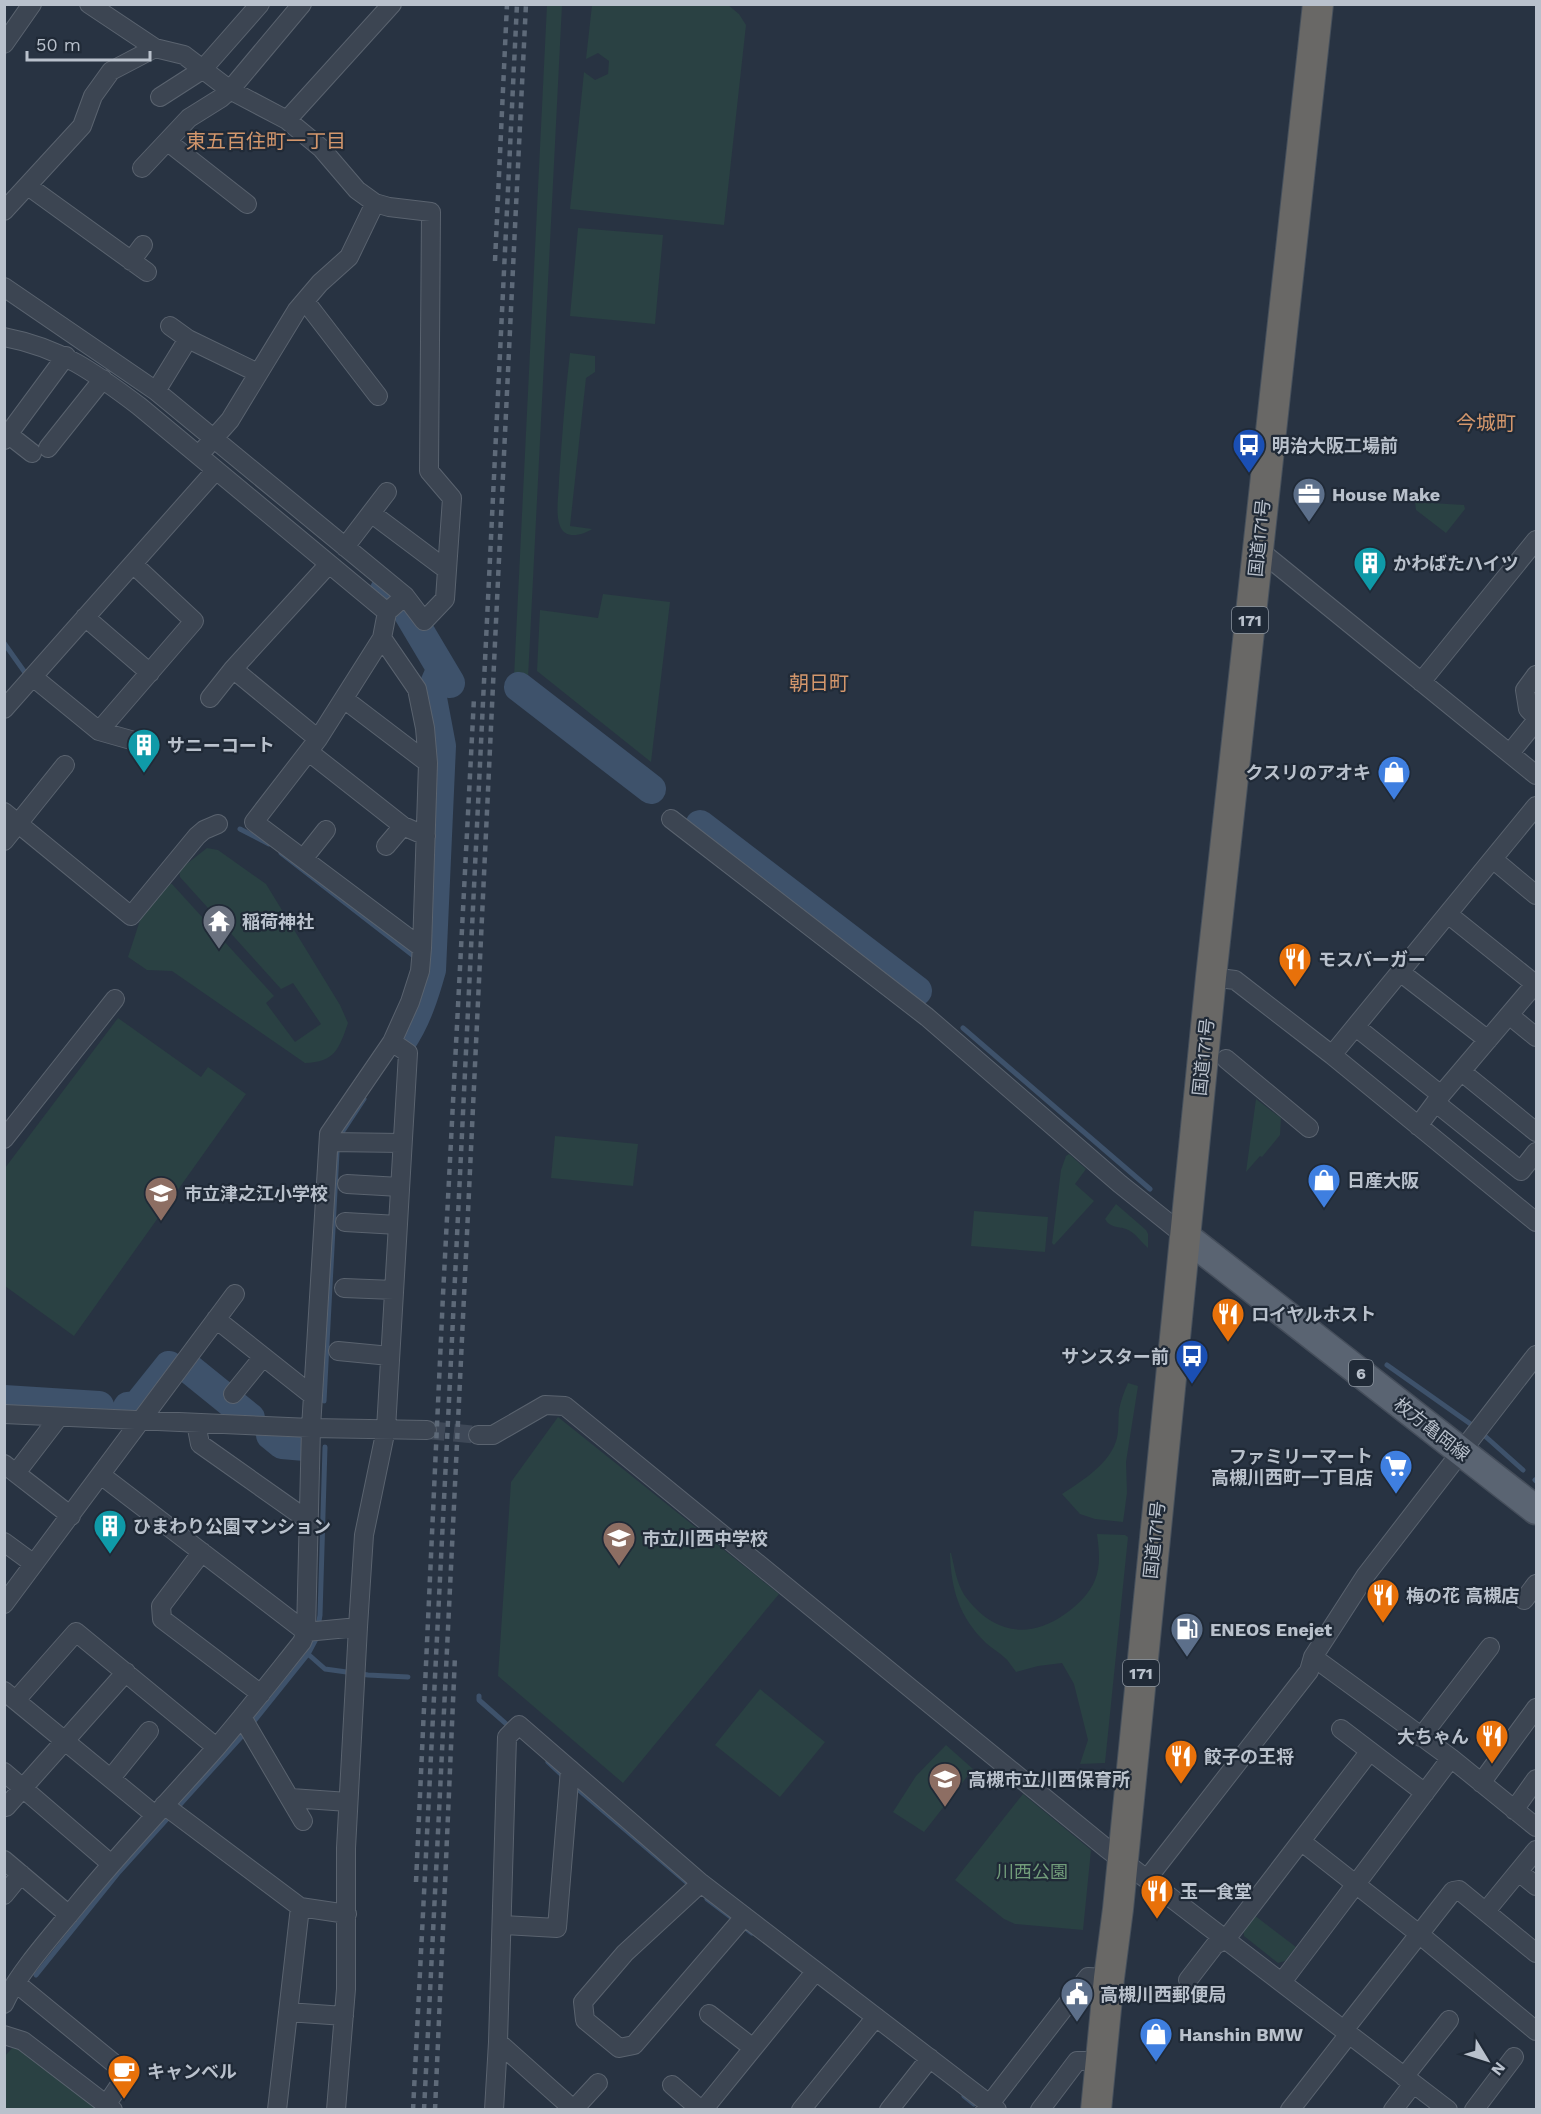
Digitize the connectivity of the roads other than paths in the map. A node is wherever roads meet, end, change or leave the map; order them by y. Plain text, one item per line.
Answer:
1 (32, 4) edge
2 (89, 4) edge
3 (260, 4) edge
4 (302, 4) edge
5 (392, 4) edge
6 (1318, 4) edge
7 (4, 44) edge
8 (155, 48) junction
9 (202, 70) junction
10 (230, 90) junction
11 (160, 98) dead end
12 (287, 120) junction
13 (168, 142) junction
14 (142, 168) dead end
15 (28, 186) junction
16 (375, 203) junction
17 (247, 204) dead end
18 (4, 211) edge
19 (143, 245) dead end
20 (131, 261) junction
21 (147, 272) dead end
22 (4, 287) edge
23 (305, 301) junction
24 (170, 326) dead end
25 (4, 337) edge
26 (188, 339) junction
27 (83, 355) junction
28 (258, 373) junction
29 (103, 379) junction
30 (376, 385) dead end
31 (156, 391) junction
32 (7, 437) edge
33 (218, 444) junction
34 (208, 463) junction
35 (387, 492) dead end
36 (371, 513) junction
37 (299, 522) junction
38 (1536, 540) edge
39 (1258, 549) junction
40 (336, 553) junction
41 (133, 564) junction
42 (447, 570) junction
43 (397, 603) junction
44 (85, 617) junction
45 (382, 638) junction
46 (233, 669) junction
47 (150, 673) junction
48 (1536, 675) edge
49 (33, 677) junction
50 (1421, 682) junction
51 (210, 698) dead end
52 (344, 699) junction
53 (4, 709) edge
54 (1536, 717) edge
55 (1536, 722) edge
56 (99, 731) junction
57 (145, 744) dead end
58 (313, 745) junction
59 (1509, 753) junction
60 (428, 763) junction
61 (65, 765) dead end
62 (1536, 775) edge
63 (1536, 806) edge
64 (11, 818) edge
65 (670, 819) dead end
66 (218, 824) dead end
67 (403, 826) junction
68 (326, 830) dead end
69 (426, 836) junction
70 (4, 842) edge
71 (386, 846) dead end
72 (303, 859) junction
73 (1494, 860) junction
74 (1536, 895) edge
75 (1449, 915) junction
76 (422, 948) junction
77 (1400, 972) junction
78 (1211, 977) junction
79 (1536, 983) edge
80 (115, 999) dead end
81 (1509, 1015) junction
82 (1356, 1027) junction
83 (1536, 1037) edge
84 (1488, 1040) junction
85 (392, 1042) junction
86 (1332, 1055) junction
87 (1226, 1059) dead end
88 (1462, 1072) junction
89 (1438, 1099) junction
90 (1418, 1126) junction
91 (8, 1127) edge
92 (1309, 1128) dead end
93 (1536, 1132) edge
94 (328, 1142) junction
95 (402, 1143) junction
96 (1536, 1152) edge
97 (1521, 1171) junction
98 (347, 1184) dead end
99 (400, 1187) junction
100 (1502, 1196) junction
101 (345, 1222) dead end
102 (1536, 1222) edge
103 (398, 1225) junction
104 (1185, 1236) junction
105 (344, 1288) dead end
106 (394, 1290) junction
107 (235, 1294) dead end
108 (216, 1319) junction
109 (338, 1351) dead end
110 (390, 1356) junction
111 (1536, 1356) edge
112 (263, 1357) junction
113 (233, 1394) dead end
114 (313, 1396) junction
115 (4, 1414) edge
116 (59, 1417) junction
117 (139, 1421) junction
118 (196, 1423) junction
119 (311, 1428) junction
120 (386, 1429) junction
121 (427, 1430) tunnel mouth
122 (478, 1436) tunnel mouth
123 (1462, 1452) junction
124 (10, 1469) edge
125 (100, 1475) junction
126 (1536, 1510) edge
127 (70, 1516) junction
128 (309, 1521) junction
129 (4, 1542) edge
130 (202, 1552) junction
131 (34, 1564) junction
132 (1536, 1584) edge
133 (1524, 1600) dead end
134 (4, 1604) edge
135 (358, 1627) junction
136 (306, 1632) junction
137 (1491, 1647) dead end
138 (1313, 1657) junction
139 (126, 1672) junction
140 (261, 1694) junction
141 (10, 1696) edge
142 (1535, 1714) edge
143 (242, 1717) junction
144 (1341, 1728) dead end
145 (149, 1731) dead end
146 (1421, 1737) junction
147 (65, 1741) junction
148 (216, 1747) junction
149 (1370, 1751) junction
150 (1451, 1758) junction
151 (570, 1770) junction
152 (4, 1772) edge
153 (111, 1778) junction
154 (1536, 1779) edge
155 (1481, 1783) junction
156 (23, 1788) junction
157 (1425, 1793) junction
158 (291, 1798) junction
159 (348, 1802) junction
160 (6, 1807) dead end
161 (1515, 1810) junction
162 (166, 1811) junction
163 (303, 1821) dead end
164 (1536, 1827) edge
165 (1302, 1842) junction
166 (1536, 1850) edge
167 (4, 1860) edge
168 (1123, 1861) junction
169 (110, 1863) junction
170 (1519, 1872) junction
171 (21, 1874) junction
172 (1147, 1879) junction
173 (701, 1883) junction
174 (1356, 1884) junction
175 (1536, 1886) edge
176 (4, 1895) edge
177 (300, 1907) junction
178 (1486, 1911) junction
179 (348, 1914) junction
180 (69, 1915) junction
181 (744, 1917) junction
182 (502, 1925) junction
183 (1419, 1934) junction
184 (1227, 1939) junction
185 (1536, 1953) edge
186 (815, 1972) junction
187 (1109, 1978) junction
188 (1188, 1980) dead end
189 (1282, 1982) junction
190 (16, 1983) junction
191 (4, 2004) edge
192 (288, 2012) junction
193 (709, 2014) dead end
194 (344, 2016) junction
195 (876, 2017) junction
196 (1449, 2020) dead end
197 (1536, 2031) edge
198 (1346, 2032) junction
199 (4, 2035) edge
200 (498, 2042) junction
201 (753, 2048) junction
202 (1515, 2057) dead end
203 (1101, 2061) junction
204 (926, 2063) junction
205 (1409, 2081) junction
206 (598, 2083) dead end
207 (672, 2085) dead end
208 (110, 2107) edge
209 (990, 2108) edge
210 (277, 2109) edge
211 (336, 2109) edge
212 (494, 2109) edge
213 (573, 2109) edge
214 (702, 2109) edge
215 (801, 2109) edge
216 (889, 2109) edge
217 (1040, 2109) edge
218 (1096, 2109) edge
219 (1290, 2109) edge
220 (1393, 2109) edge
221 (1448, 2109) edge
222 (1474, 2109) edge

1 - 7 street
2 - 8 street
3 - 9 street
4 - 10 street
5 - 12 street
6 - 39 highway, 国道171号 / 171
8 - 9 street
8 - 15 street
9 - 10 street
9 - 11 street
10 - 12 street
10 - 13 street
12 - 16 street
13 - 14 street
13 - 17 street
15 - 18 street
15 - 20 street
16 - 23 street
16 - 42 street
19 - 20 street
20 - 21 street
22 - 27 street
23 - 28 street
23 - 30 street
24 - 26 street
25 - 27 street
26 - 28 street
26 - 31 street
27 - 29 street
27 - 31 street
27 - 32 street
28 - 33 street
29 - 32 street
29 - 34 street
31 - 33 street
33 - 34 street
33 - 37 street
34 - 37 street
34 - 41 street
35 - 36 street
36 - 40 street
36 - 42 street
37 - 40 street
37 - 40 street
38 - 50 street
39 - 50 street
39 - 78 highway, 国道171号 / 171
40 - 43 street
40 - 46 street
41 - 44 street
41 - 47 street
42 - 43 street
43 - 45 street
44 - 47 street
44 - 49 street
45 - 52 street
45 - 60 street
46 - 51 street
46 - 58 street
47 - 56 street
48 - 54 street
49 - 53 street
49 - 56 street
50 - 59 street
52 - 58 street
52 - 60 street
55 - 59 street
56 - 57 street
58 - 67 street
58 - 72 street
59 - 62 street
60 - 69 street
61 - 64 street
63 - 73 street
64 - 66 street
64 - 70 street
65 - 104 street
67 - 69 street
67 - 71 street
68 - 72 street
69 - 76 street
72 - 76 street
73 - 74 street
73 - 75 street
75 - 77 street
75 - 79 street
76 - 85 street
77 - 82 street
77 - 84 street
78 - 86 street
78 - 104 highway, 国道171号 / 171
79 - 81 street
80 - 91 street
81 - 83 street
81 - 84 street
82 - 86 street
82 - 89 street
84 - 88 street
85 - 94 street
85 - 95 street
86 - 90 street
87 - 92 street
88 - 89 street
88 - 93 street
89 - 90 street
89 - 97 street
90 - 100 street
94 - 95 street
94 - 114 street
95 - 99 street
96 - 97 street
97 - 100 street
98 - 99 street
99 - 103 street
100 - 102 street
101 - 103 street
103 - 106 street
104 - 123 main road, 枚方亀岡線 / 6
104 - 168 highway, 国道171号 / 171
105 - 106 street
106 - 110 street
107 - 108 street
108 - 112 street
108 - 117 street
109 - 110 street
110 - 120 street
111 - 123 street
112 - 113 street
112 - 114 street
114 - 119 street
115 - 116 street
116 - 117 street
116 - 124 street
117 - 118 street
117 - 125 street
118 - 119 street
118 - 128 street
119 - 120 street
119 - 128 street
120 - 121 street
120 - 135 street
122 - 168 street
123 - 126 main road, 枚方亀岡線 / 6
123 - 138 street
124 - 127 street
125 - 127 street
125 - 130 street
127 - 131 street
128 - 136 street
129 - 131 street
130 - 136 street
130 - 140 street
131 - 134 street
132 - 133 street
135 - 136 street
135 - 159 street
136 - 140 street
137 - 146 street
138 - 146 street
138 - 172 street
139 - 141 street
139 - 147 street
139 - 148 street
140 - 143 street
141 - 147 street
142 - 155 street
143 - 148 street
143 - 158 street
144 - 149 street
145 - 153 street
146 - 150 street
147 - 153 street
147 - 156 street
148 - 162 street
149 - 157 street
149 - 165 street
150 - 155 street
150 - 157 street
151 - 173 street
151 - 182 street
151 - 182 street
152 - 156 street
153 - 162 street
154 - 161 street
155 - 161 street
156 - 160 street
156 - 169 street
157 - 174 street
158 - 159 street
158 - 163 street
159 - 179 street
161 - 164 street
162 - 169 street
162 - 177 street
165 - 174 street
165 - 184 street
166 - 170 street
167 - 171 street
168 - 172 street
168 - 187 highway, 国道171号 / 171
169 - 180 street
170 - 175 street
170 - 178 street
171 - 176 street
171 - 180 street
172 - 184 street
173 - 181 street
173 - 181 street
174 - 183 street
174 - 189 street
177 - 179 street
177 - 192 street
178 - 183 street
178 - 185 street
179 - 194 street
180 - 190 street
181 - 186 street
182 - 200 street
183 - 197 street
183 - 198 street
184 - 188 street
184 - 189 street
186 - 195 street
186 - 201 street
187 - 203 highway, 国道171号 / 171
187 - 209 street
189 - 198 street
190 - 191 street
190 - 208 street
192 - 194 street
192 - 210 street
193 - 201 street
194 - 211 street
195 - 204 street
195 - 215 street
196 - 205 street
198 - 205 street
198 - 219 street
199 - 208 street
200 - 212 street
200 - 213 street
201 - 214 street
202 - 222 street
203 - 217 street
203 - 218 highway, 国道171号 / 171
204 - 209 street
204 - 216 street
205 - 220 street
205 - 221 street
206 - 213 street
207 - 214 street

